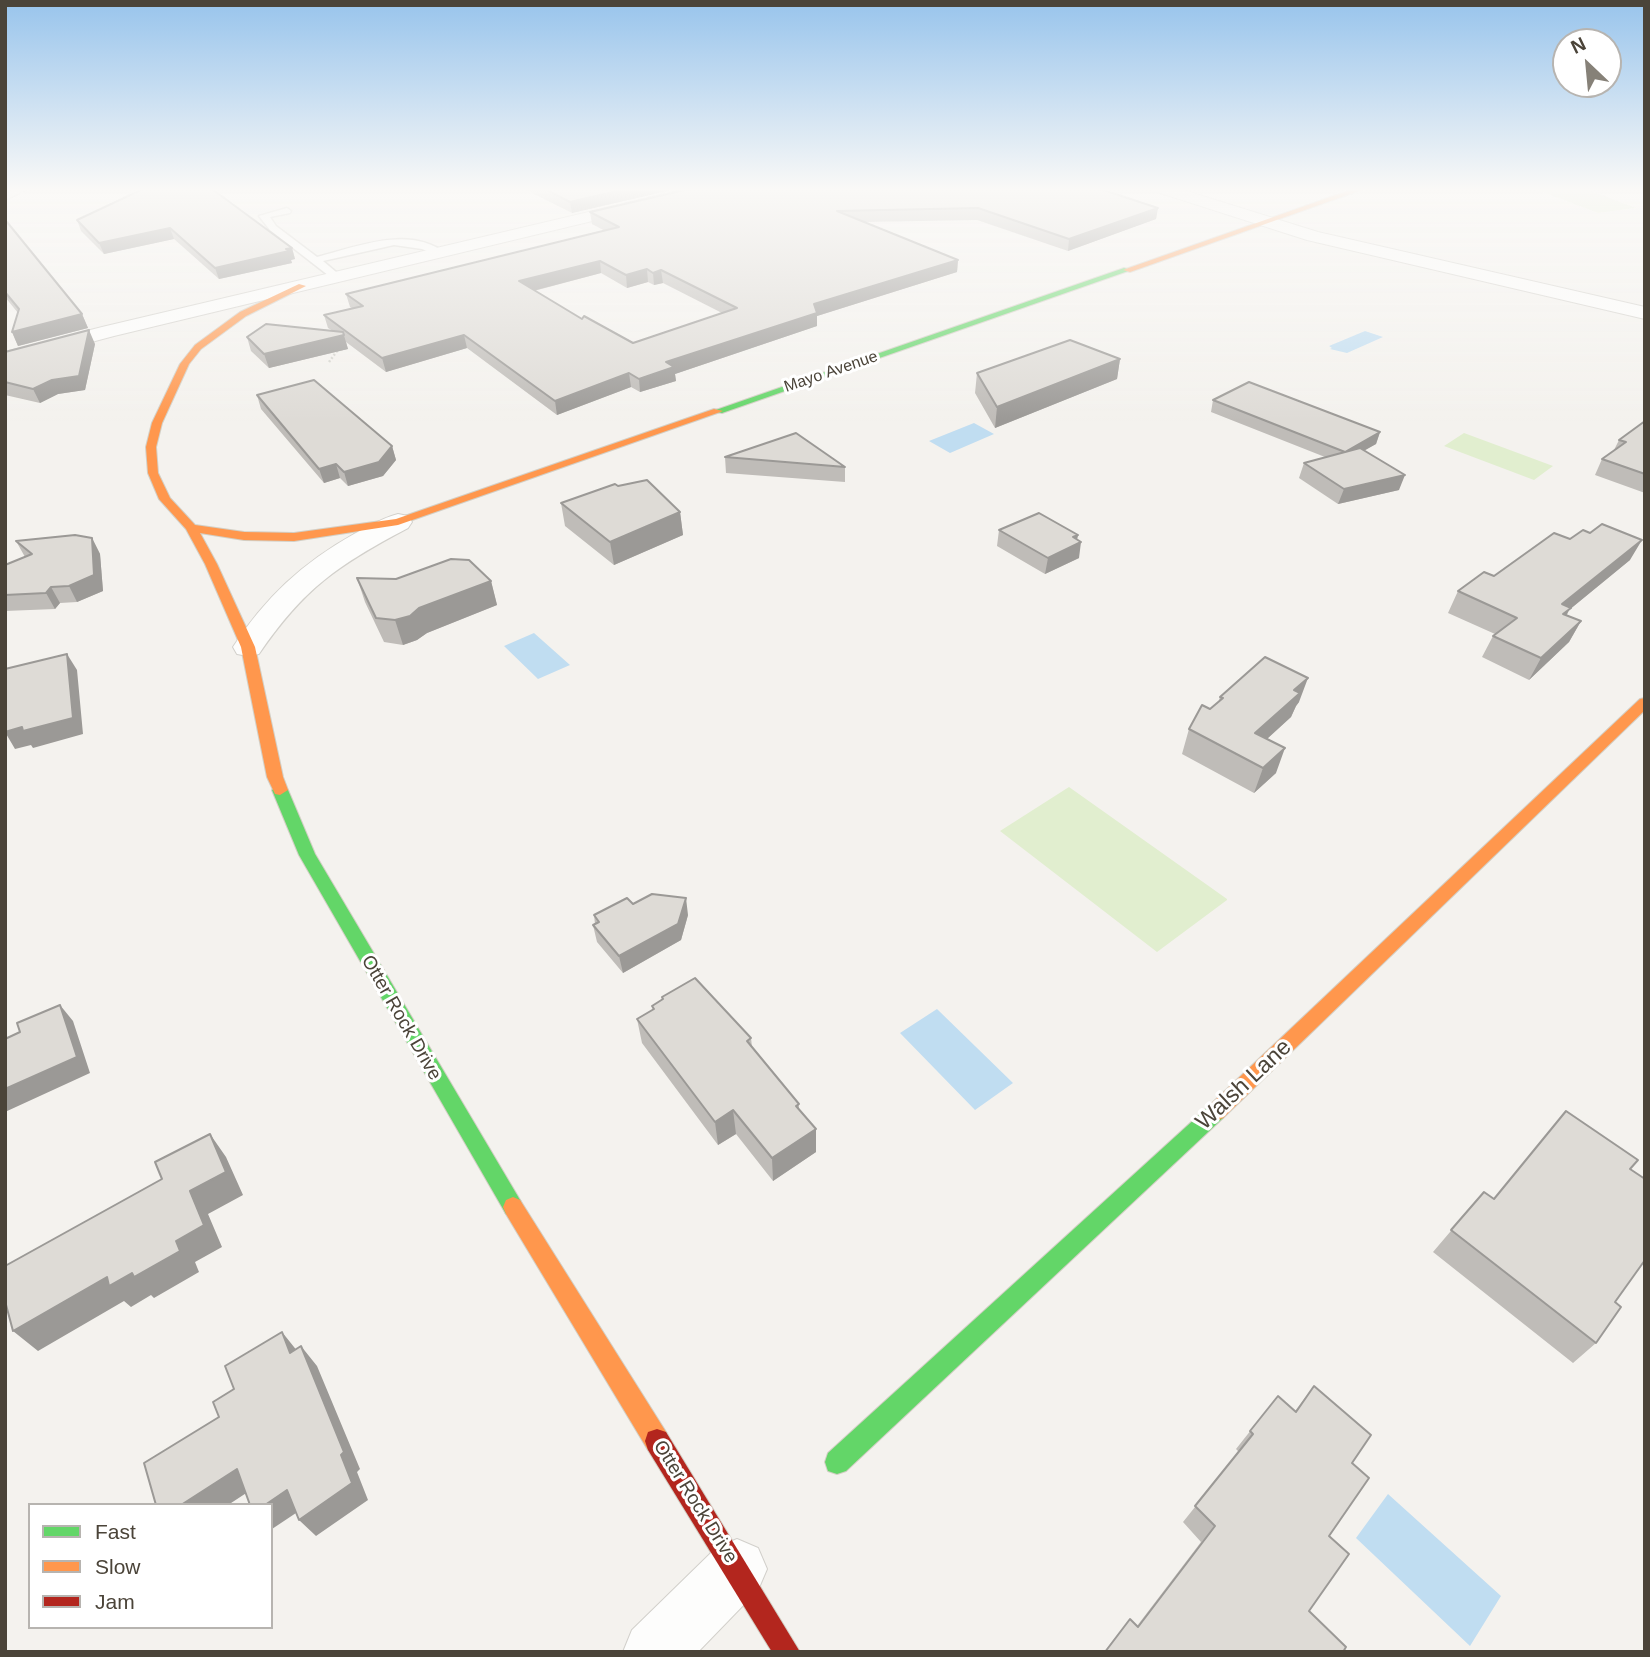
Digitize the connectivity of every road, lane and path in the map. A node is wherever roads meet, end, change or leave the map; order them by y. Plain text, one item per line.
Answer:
1 (323, 266) edge
2 (383, 266) edge
3 (1134, 266) edge
4 (1444, 266) edge
5 (337, 277) junction
6 (302, 286) junction
7 (1645, 313) edge
8 (110, 331) junction
9 (330, 345) edge
10 (198, 347) junction
11 (5, 359) edge
12 (329, 362) dead end
13 (398, 522) junction
14 (191, 528) junction
15 (248, 647) junction
16 (1645, 702) edge
17 (837, 1462) dead end
18 (737, 1569) junction
19 (654, 1652) edge
20 (787, 1652) edge

1 - 5 lane
2 - 5 street
3 - 13 street, Mayo Avenue
4 - 7 street
5 - 6 street
6 - 8 street
6 - 10 street, Otter Rock Drive
8 - 10 street
8 - 11 street
9 - 12 path
10 - 14 street, Otter Rock Drive
13 - 14 street, Mayo Avenue
13 - 15 street, Mayo Avenue
14 - 15 street, Otter Rock Drive
15 - 18 street, Otter Rock Drive
16 - 17 street, Walsh Lane
18 - 19 street
18 - 20 street, Otter Rock Drive

